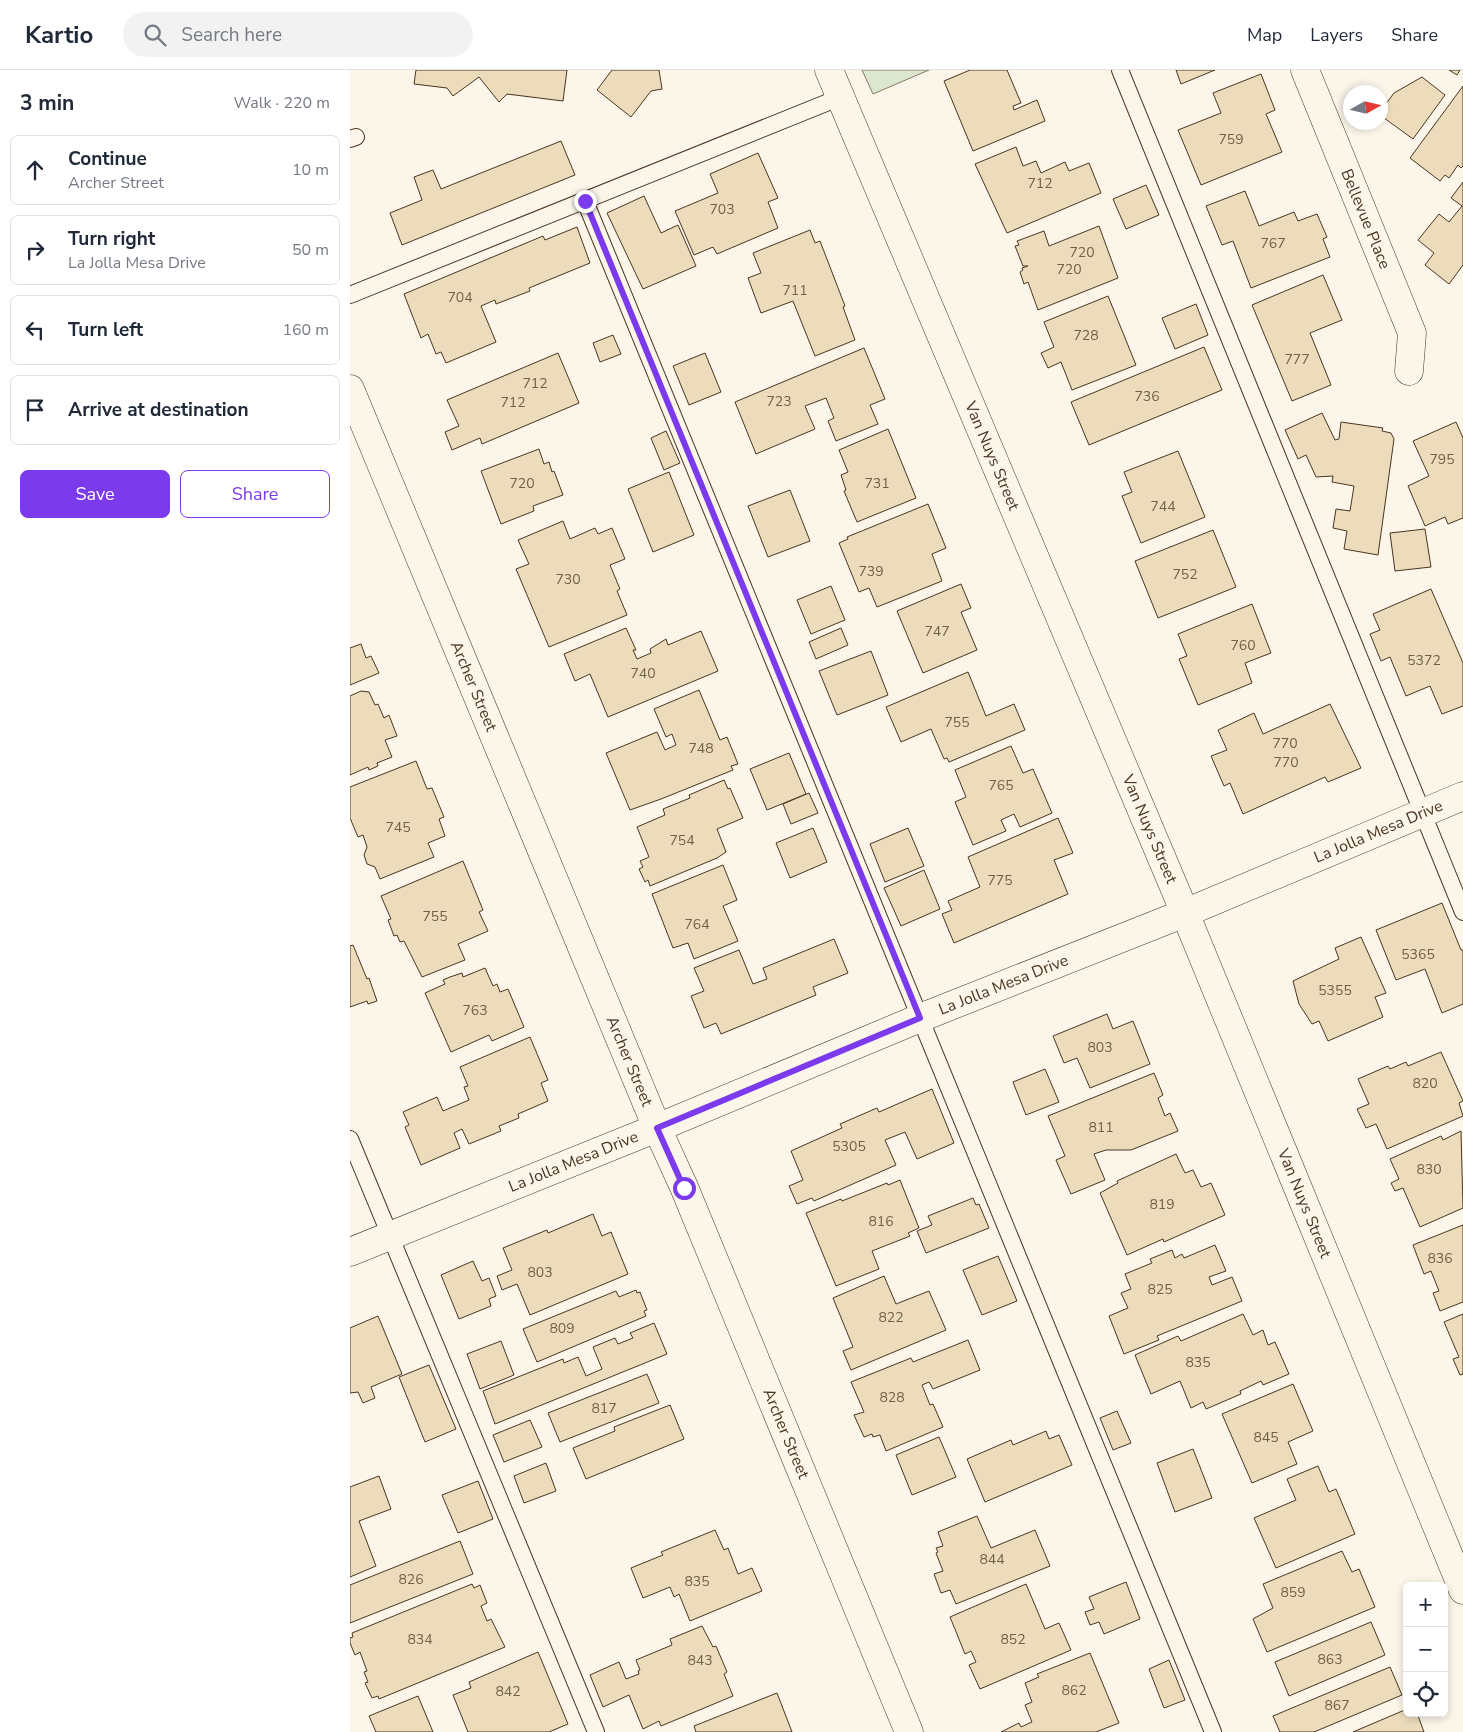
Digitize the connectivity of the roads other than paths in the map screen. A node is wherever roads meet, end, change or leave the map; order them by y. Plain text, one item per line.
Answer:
1 (829, 70) edge
2 (1120, 70) edge
3 (1305, 70) edge
4 (841, 97) junction
5 (585, 201) junction
6 (354, 290) edge
7 (1409, 371) dead end
8 (350, 389) edge
9 (1463, 796) edge
10 (1423, 812) junction
11 (1463, 912) edge
12 (1185, 913) junction
13 (920, 1018) junction
14 (657, 1128) junction
15 (350, 1139) edge
16 (390, 1236) junction
17 (350, 1252) edge
18 (1463, 1590) edge
19 (596, 1732) edge
20 (909, 1732) edge
21 (1213, 1732) edge

1 - 4 street, Van Nuys Street
2 - 10 lane
3 - 7 street, Bellevue Place
4 - 5 lane
4 - 12 street, Van Nuys Street
5 - 6 lane
5 - 13 lane
8 - 14 street, Archer Street
9 - 10 street, La Jolla Mesa Drive
10 - 11 lane
10 - 12 street, La Jolla Mesa Drive
12 - 13 street, La Jolla Mesa Drive
12 - 18 street, Van Nuys Street
13 - 14 street, La Jolla Mesa Drive
13 - 21 lane
14 - 16 street, La Jolla Mesa Drive
14 - 20 street, Archer Street
15 - 16 lane
16 - 17 street, La Jolla Mesa Drive
16 - 19 lane

